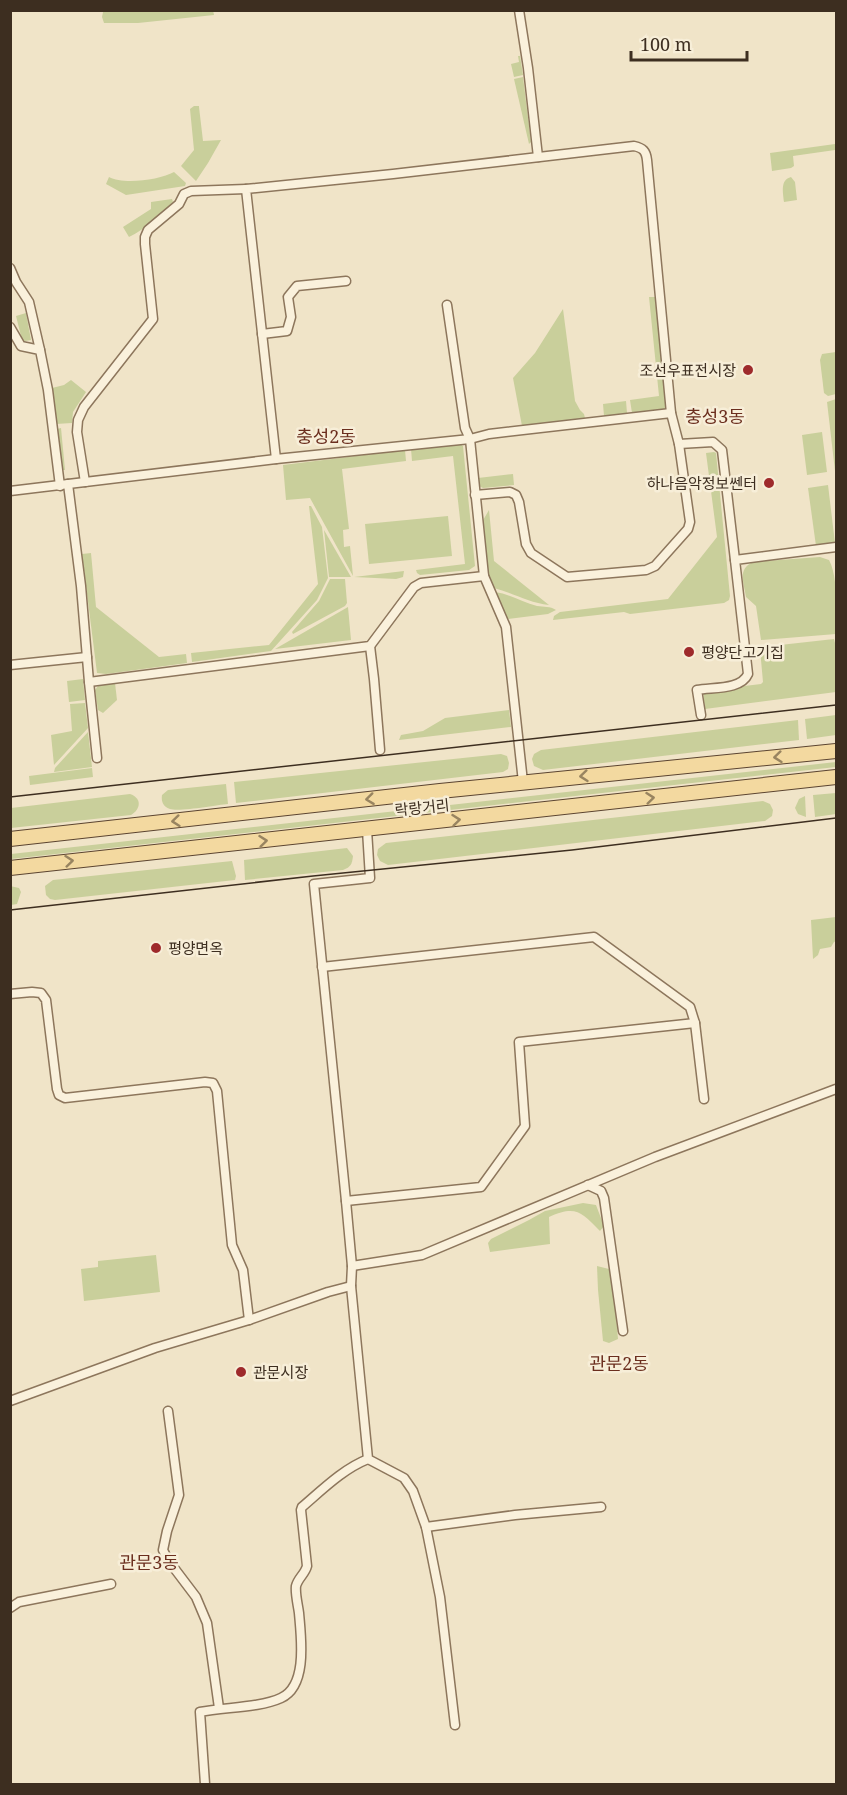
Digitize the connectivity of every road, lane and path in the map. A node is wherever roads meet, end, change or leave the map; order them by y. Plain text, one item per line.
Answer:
1 (519, 10) edge
2 (538, 157) junction
3 (246, 189) junction
4 (10, 268) edge
5 (346, 281) dead end
6 (447, 305) dead end
7 (10, 327) edge
8 (262, 334) junction
9 (40, 350) junction
10 (671, 413) junction
11 (470, 439) junction
12 (680, 444) junction
13 (276, 459) junction
14 (85, 482) junction
15 (64, 485) junction
16 (10, 491) edge
17 (476, 495) junction
18 (837, 547) edge
19 (735, 560) junction
20 (484, 576) junction
21 (370, 646) junction
22 (87, 657) junction
23 (10, 665) edge
24 (89, 682) junction
25 (700, 715) dead end
26 (380, 750) dead end
27 (837, 751) edge
28 (97, 758) dead end
29 (837, 777) edge
30 (523, 782) junction
31 (367, 830) junction
32 (10, 839) edge
33 (10, 868) edge
34 (322, 967) junction
35 (10, 994) edge
36 (695, 1023) junction
37 (837, 1089) edge
38 (704, 1099) dead end
39 (588, 1185) junction
40 (346, 1201) junction
41 (352, 1266) junction
42 (351, 1286) junction
43 (249, 1320) junction
44 (623, 1331) dead end
45 (10, 1401) edge
46 (168, 1411) dead end
47 (368, 1459) junction
48 (601, 1507) dead end
49 (426, 1527) junction
50 (111, 1584) dead end
51 (10, 1608) edge
52 (219, 1708) junction
53 (455, 1725) dead end
54 (205, 1785) edge

1 - 2 street
2 - 3 street
2 - 10 street
3 - 8 street
3 - 14 street
4 - 9 street
5 - 8 street
6 - 11 street
7 - 9 street
8 - 13 street
9 - 15 street
10 - 11 street
10 - 12 street
11 - 13 street
11 - 17 street
12 - 17 street
12 - 19 street
13 - 14 street
14 - 15 street
15 - 16 street
15 - 22 street
17 - 20 street
18 - 19 street
19 - 25 street
20 - 21 street
20 - 30 street
21 - 24 street
21 - 26 street
22 - 23 street
22 - 24 street
24 - 28 street
27 -> 30 main road, 락랑거리
31 -> 29 main road, 락랑거리
30 -> 32 main road, 락랑거리
33 -> 31 main road, 락랑거리
31 - 34 street
34 - 36 street
34 - 40 street
35 - 43 street
36 - 38 street
36 - 40 street
37 - 39 street
39 - 41 street
39 - 44 street
40 - 41 street
41 - 42 street
42 - 43 street
42 - 47 street
43 - 45 street
46 - 52 street
47 - 49 street
47 - 52 street
48 - 49 street
49 - 53 street
50 - 51 street
52 - 54 street

